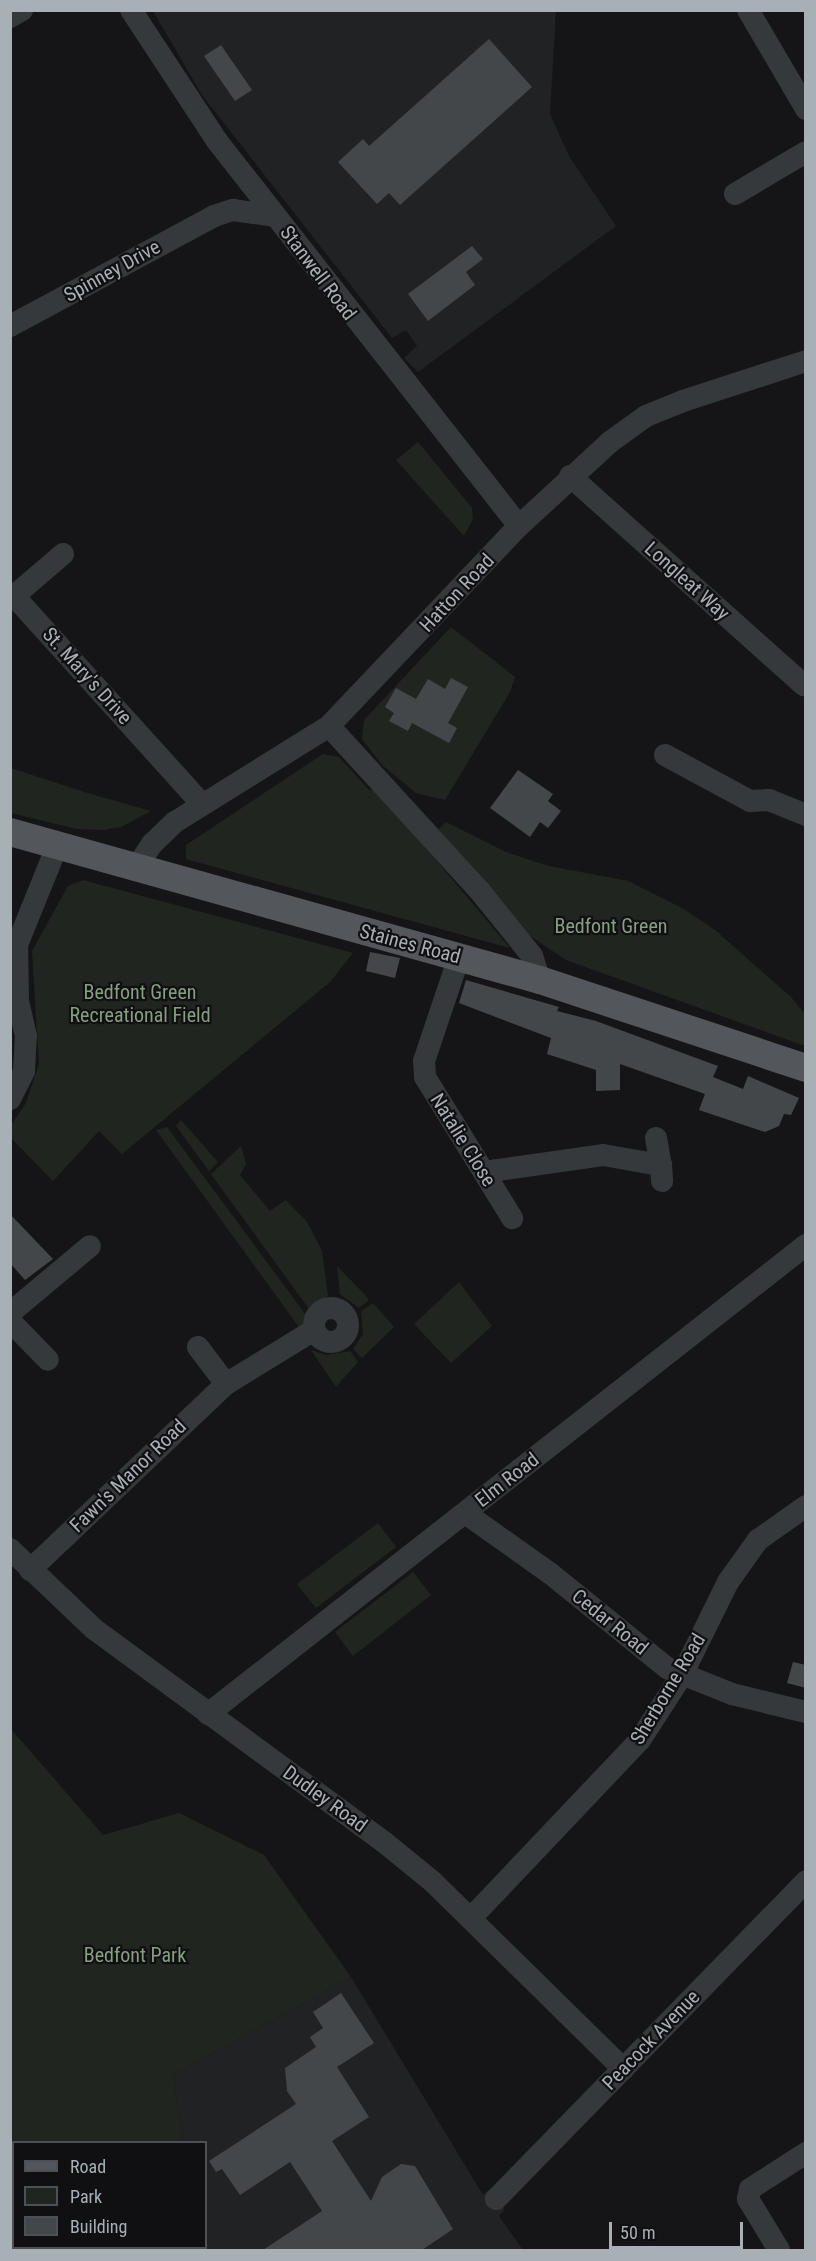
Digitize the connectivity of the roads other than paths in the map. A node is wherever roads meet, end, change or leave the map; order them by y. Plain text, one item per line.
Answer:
1 (22, 10) edge
2 (748, 10) edge
3 (131, 11) edge
4 (10, 17) edge
5 (804, 102) edge
6 (806, 152) edge
7 (247, 181) junction
8 (735, 194) dead end
9 (214, 216) junction
10 (275, 216) junction
11 (10, 326) edge
12 (806, 361) edge
13 (570, 476) junction
14 (519, 526) junction
15 (63, 554) dead end
16 (804, 685) dead end
17 (329, 726) junction
18 (665, 755) dead end
19 (202, 804) junction
20 (806, 815) edge
21 (10, 832) edge
22 (57, 846) junction
23 (135, 870) junction
24 (459, 957) junction
25 (540, 980) junction
26 (806, 1068) edge
27 (10, 1099) edge
28 (657, 1138) dead end
29 (484, 1172) junction
30 (512, 1218) dead end
31 (806, 1245) edge
32 (90, 1246) dead end
33 (10, 1313) edge
34 (10, 1321) edge
35 (314, 1330) dead end
36 (198, 1347) dead end
37 (48, 1360) dead end
38 (226, 1384) junction
39 (806, 1506) edge
40 (465, 1513) junction
41 (10, 1549) edge
42 (30, 1570) junction
43 (681, 1675) junction
44 (806, 1712) edge
45 (208, 1714) junction
46 (806, 1881) edge
47 (471, 1918) junction
48 (623, 2069) junction
49 (806, 2153) edge
50 (496, 2199) dead end
51 (779, 2250) edge

1 - 4 street
2 - 5 street
3 - 7 street, Stanwell Road
6 - 8 street
7 - 9 street, Spinney Drive
7 - 10 street, Stanwell Road
9 - 10 street, Spinney Drive
9 - 11 street, Spinney Drive
10 - 14 street, Stanwell Road
12 - 13 street, Hatton Road
13 - 14 street, Hatton Road
13 - 16 street, Longleat Way
14 - 17 street, Hatton Road
15 - 19 street, St. Mary's Drive
17 - 19 street, Hatton Road
17 - 25 street
18 - 20 street
19 - 23 street, Hatton Road
21 - 22 main road, Staines Road
22 - 23 main road, Staines Road
22 - 27 street
23 - 24 main road, Staines Road
24 - 25 main road, Staines Road
24 - 29 street, Natalie Close
25 - 26 main road, Staines Road
28 - 29 street
29 - 30 street, Natalie Close
31 - 40 street, Elm Road
32 - 33 street
34 - 37 street
35 - 38 street, Fawn's Manor Road
36 - 38 street
38 - 42 street, Fawn's Manor Road
39 - 43 street, Sherborne Road
40 - 43 street, Cedar Road
40 - 45 street, Elm Road
41 - 42 street, Dudley Road
42 - 45 street, Dudley Road
43 - 44 street, Cedar Road
43 - 47 street, Sherborne Road
45 - 47 street, Dudley Road
46 - 48 street, Peacock Avenue
47 - 48 street, Dudley Road
48 - 50 street, Peacock Avenue
49 - 51 street

